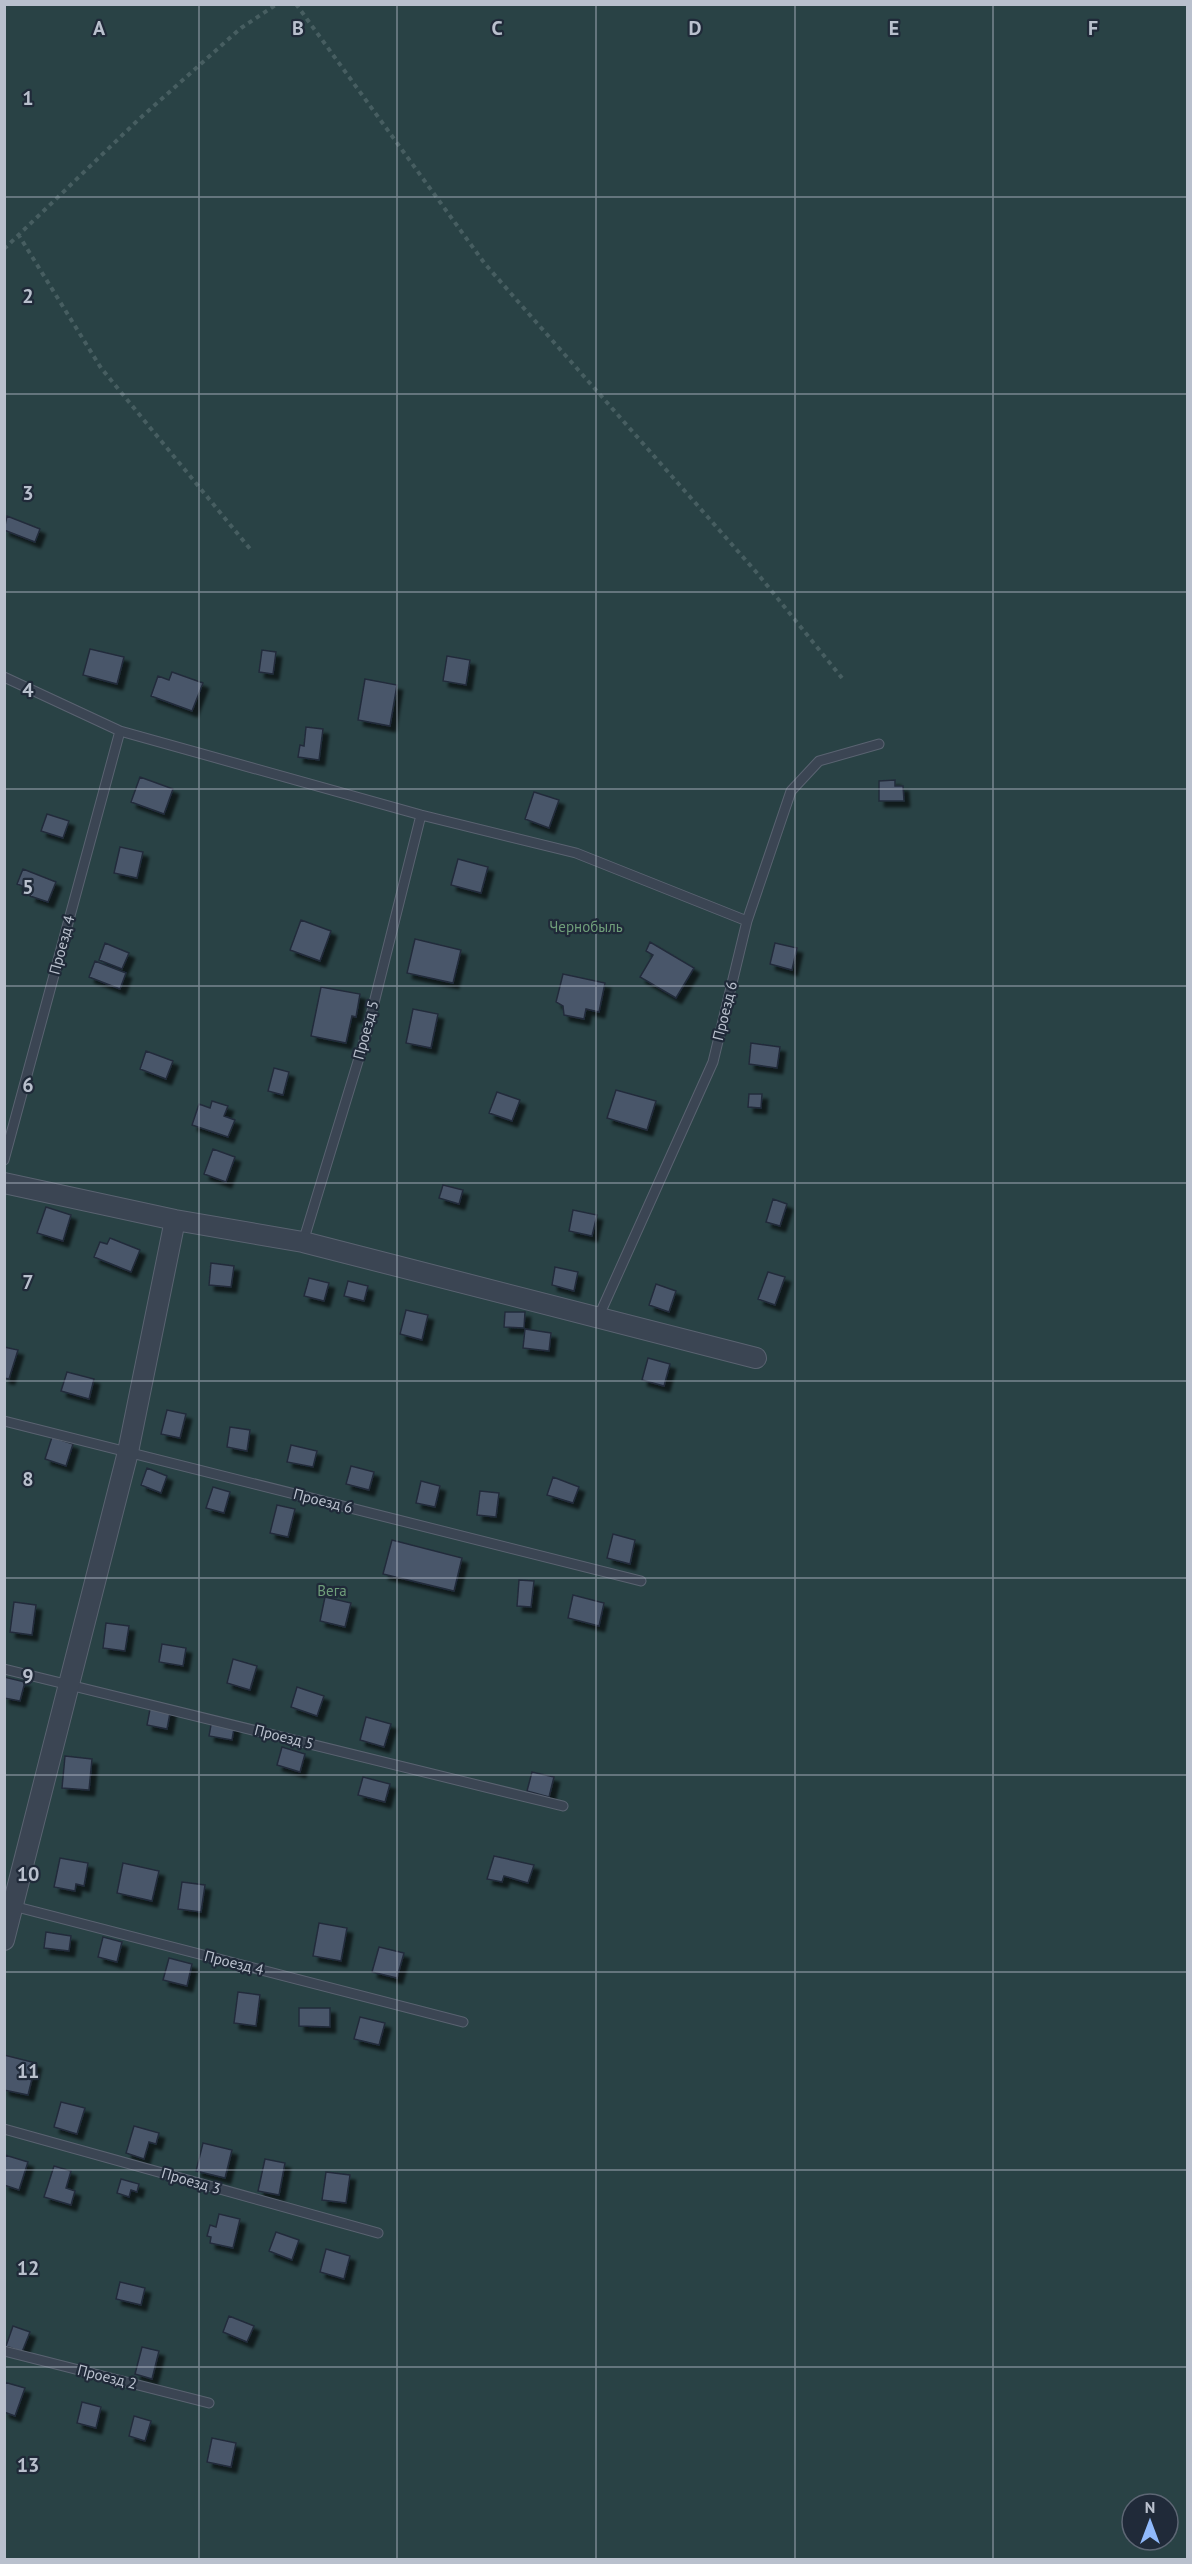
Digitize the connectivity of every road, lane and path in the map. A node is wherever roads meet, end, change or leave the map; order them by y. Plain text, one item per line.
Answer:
1 (277, 4) edge
2 (296, 4) edge
3 (18, 234) junction
4 (4, 249) edge
5 (251, 550) dead end
6 (4, 677) edge
7 (842, 678) dead end
8 (120, 731) junction
9 (879, 744) dead end
10 (421, 815) junction
11 (747, 921) junction
12 (4, 1160) edge
13 (4, 1183) edge
14 (175, 1220) junction
15 (303, 1242) junction
16 (598, 1318) junction
17 (756, 1358) dead end
18 (4, 1421) edge
19 (128, 1452) junction
20 (641, 1581) dead end
21 (4, 1669) edge
22 (69, 1684) junction
23 (563, 1806) dead end
24 (9, 1905) edge
25 (4, 1940) edge
26 (463, 2022) dead end
27 (4, 2129) edge
28 (378, 2233) dead end
29 (4, 2351) edge
30 (209, 2403) dead end

1 - 3 path
2 - 7 path
3 - 4 path
3 - 5 path
6 - 8 lane
8 - 10 lane
8 - 12 lane, Проезд 4
9 - 11 lane, Проезд 6
10 - 11 lane
10 - 15 lane, Проезд 5
11 - 16 lane, Проезд 6
13 - 14 street
14 - 15 street
14 - 19 street
15 - 16 street
16 - 17 street
18 - 19 lane, Проезд 6
19 - 20 lane, Проезд 6
19 - 22 street
21 - 22 lane, Проезд 5
22 - 23 lane, Проезд 5
22 - 24 street
24 - 25 street
24 - 26 lane, Проезд 4
27 - 28 lane, Проезд 3
29 - 30 lane, Проезд 2

